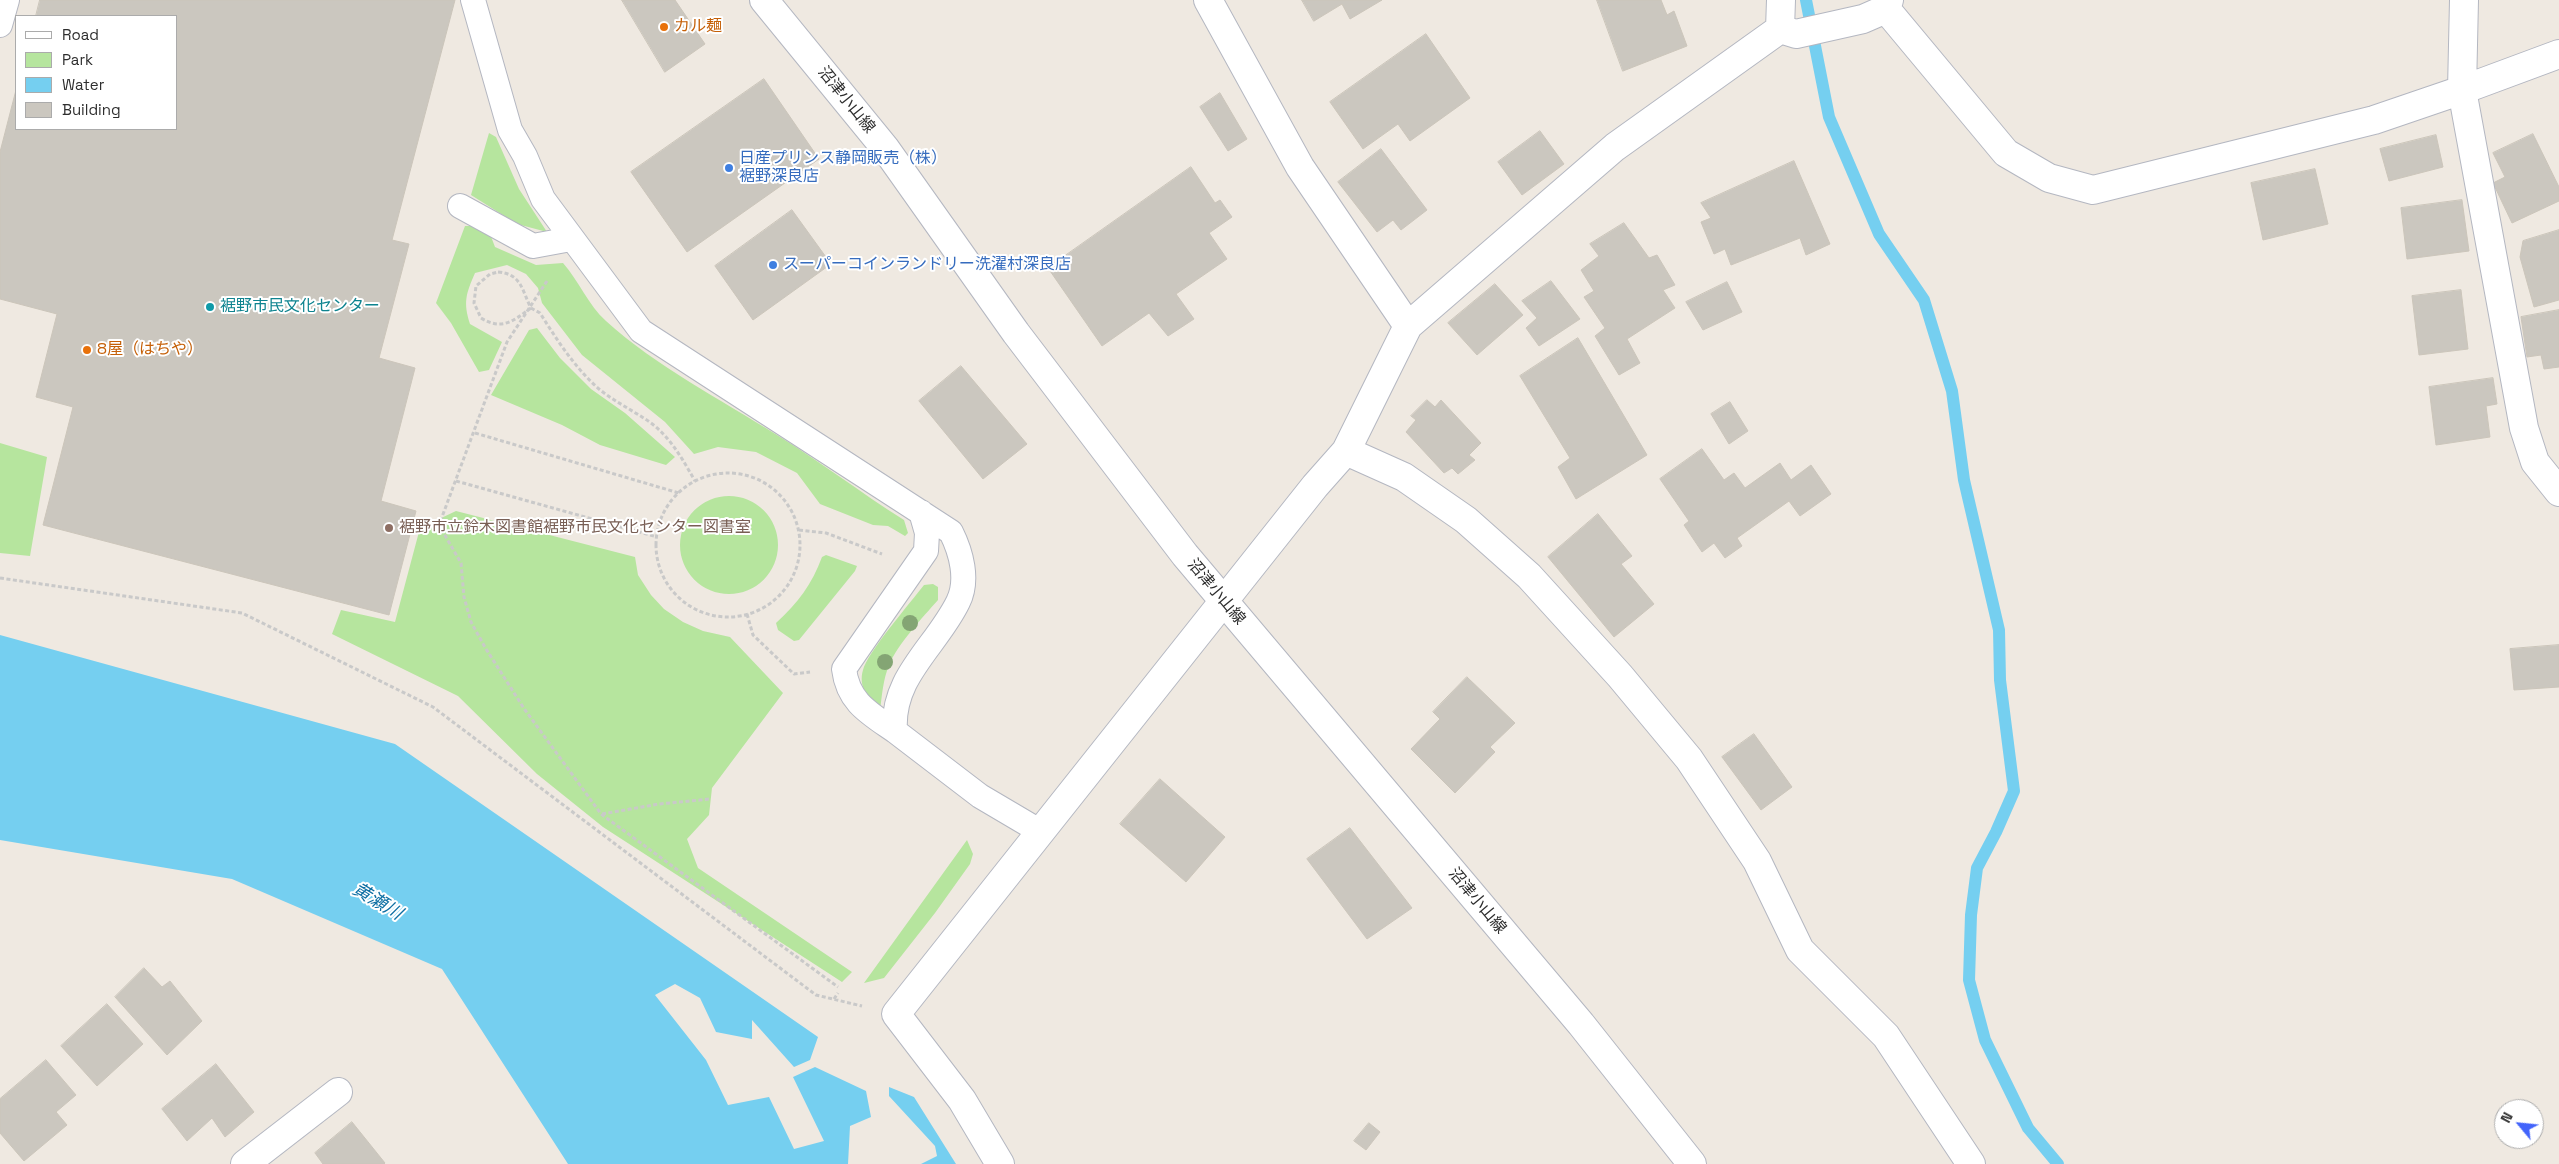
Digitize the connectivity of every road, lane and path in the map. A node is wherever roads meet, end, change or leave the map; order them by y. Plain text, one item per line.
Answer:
1 (7, 0) edge
2 (473, 0) edge
3 (764, 0) edge
4 (1208, 0) edge
5 (1781, 0) edge
6 (2464, 0) edge
7 (1880, 9) edge
8 (0, 25) edge
9 (1788, 32) junction
10 (2559, 54) edge
11 (2462, 90) junction
12 (460, 206) dead end
13 (571, 239) junction
14 (531, 308) junction
15 (1408, 326) junction
16 (475, 433) junction
17 (1346, 450) junction
18 (456, 481) junction
19 (696, 481) junction
20 (2559, 492) edge
21 (678, 493) junction
22 (921, 512) junction
23 (799, 530) junction
24 (657, 537) junction
25 (914, 566) junction
26 (0, 578) edge
27 (1224, 602) junction
28 (747, 614) junction
29 (844, 669) junction
30 (894, 731) junction
31 (710, 799) dead end
32 (601, 814) junction
33 (1041, 832) junction
34 (838, 987) dead end
35 (838, 993) dead end
36 (834, 999) junction
37 (896, 1014) junction
38 (338, 1092) dead end
39 (245, 1164) edge
40 (1000, 1164) edge
41 (1692, 1164) edge
42 (1971, 1164) edge

1 - 8 lane
2 - 13 lane
3 - 27 street, 沼津小山線
4 - 15 street
5 - 9 street
6 - 11 street
7 - 9 street
7 - 11 street
9 - 15 street
10 - 11 street
11 - 20 street
12 - 13 lane
13 - 14 path
13 - 22 lane
14 - 14 path
14 - 16 path
14 - 19 path
15 - 17 street
16 - 18 path
16 - 21 path
17 - 27 street
17 - 42 street
18 - 24 path
18 - 32 path
19 - 21 path
19 - 23 path
21 - 24 path
22 - 25 lane
22 - 30 lane
23 - 25 path
23 - 28 path
24 - 28 path
25 - 29 lane
26 - 36 path
27 - 33 street
27 - 41 street, 沼津小山線
28 - 29 path
29 - 30 lane
30 - 33 lane
31 - 32 path
32 - 34 path
33 - 37 street
35 - 36 path
36 - 37 path
37 - 40 street
38 - 39 street

